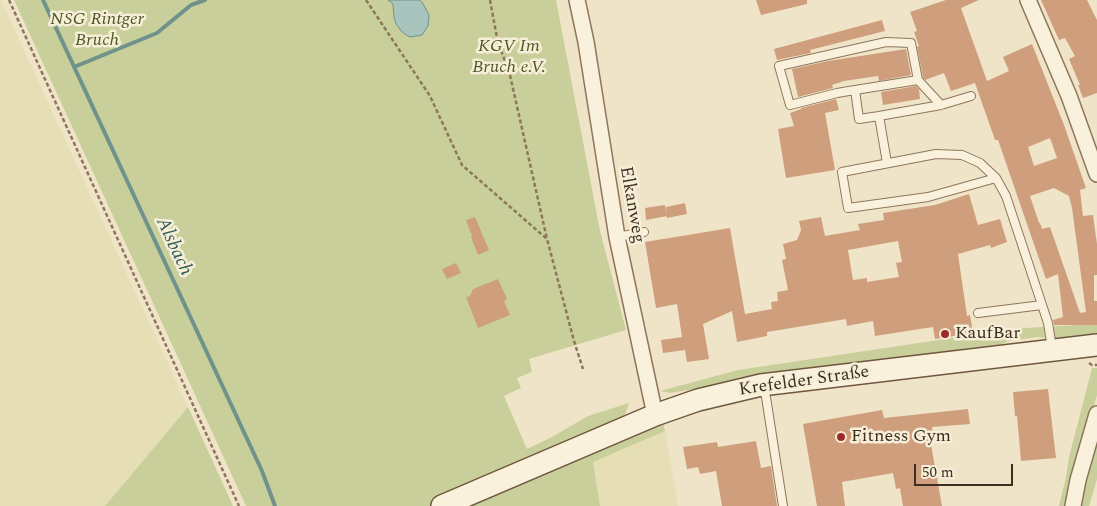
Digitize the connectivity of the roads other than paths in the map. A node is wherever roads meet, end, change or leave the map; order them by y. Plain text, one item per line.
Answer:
1 (577, 0) edge
2 (1028, 0) edge
3 (918, 80) junction
4 (855, 90) junction
5 (971, 96) dead end
6 (941, 105) junction
7 (879, 116) junction
8 (887, 163) junction
9 (1097, 174) edge
10 (996, 178) junction
11 (644, 232) dead end
12 (616, 237) junction
13 (1042, 304) junction
14 (978, 314) dead end
15 (1052, 350) junction
16 (1092, 354) edge
17 (762, 385) junction
18 (655, 414) junction
19 (1097, 414) edge
20 (442, 506) edge
21 (783, 506) edge
22 (1073, 506) edge

1 - 12 street, Elkanweg
2 - 9 street
3 - 4 lane
3 - 4 lane
3 - 6 lane
4 - 7 lane
5 - 6 lane
6 - 7 lane
7 - 8 lane
8 - 10 lane
8 - 10 lane
10 - 13 lane
11 - 12 lane
12 - 18 street, Elkanweg
13 - 14 lane
13 - 15 lane
15 - 16 main road, Krefelder Straße
15 - 17 main road, Krefelder Straße
17 - 18 main road, Krefelder Straße
17 - 21 lane
18 - 20 main road, Krefelder Straße
19 - 22 street

